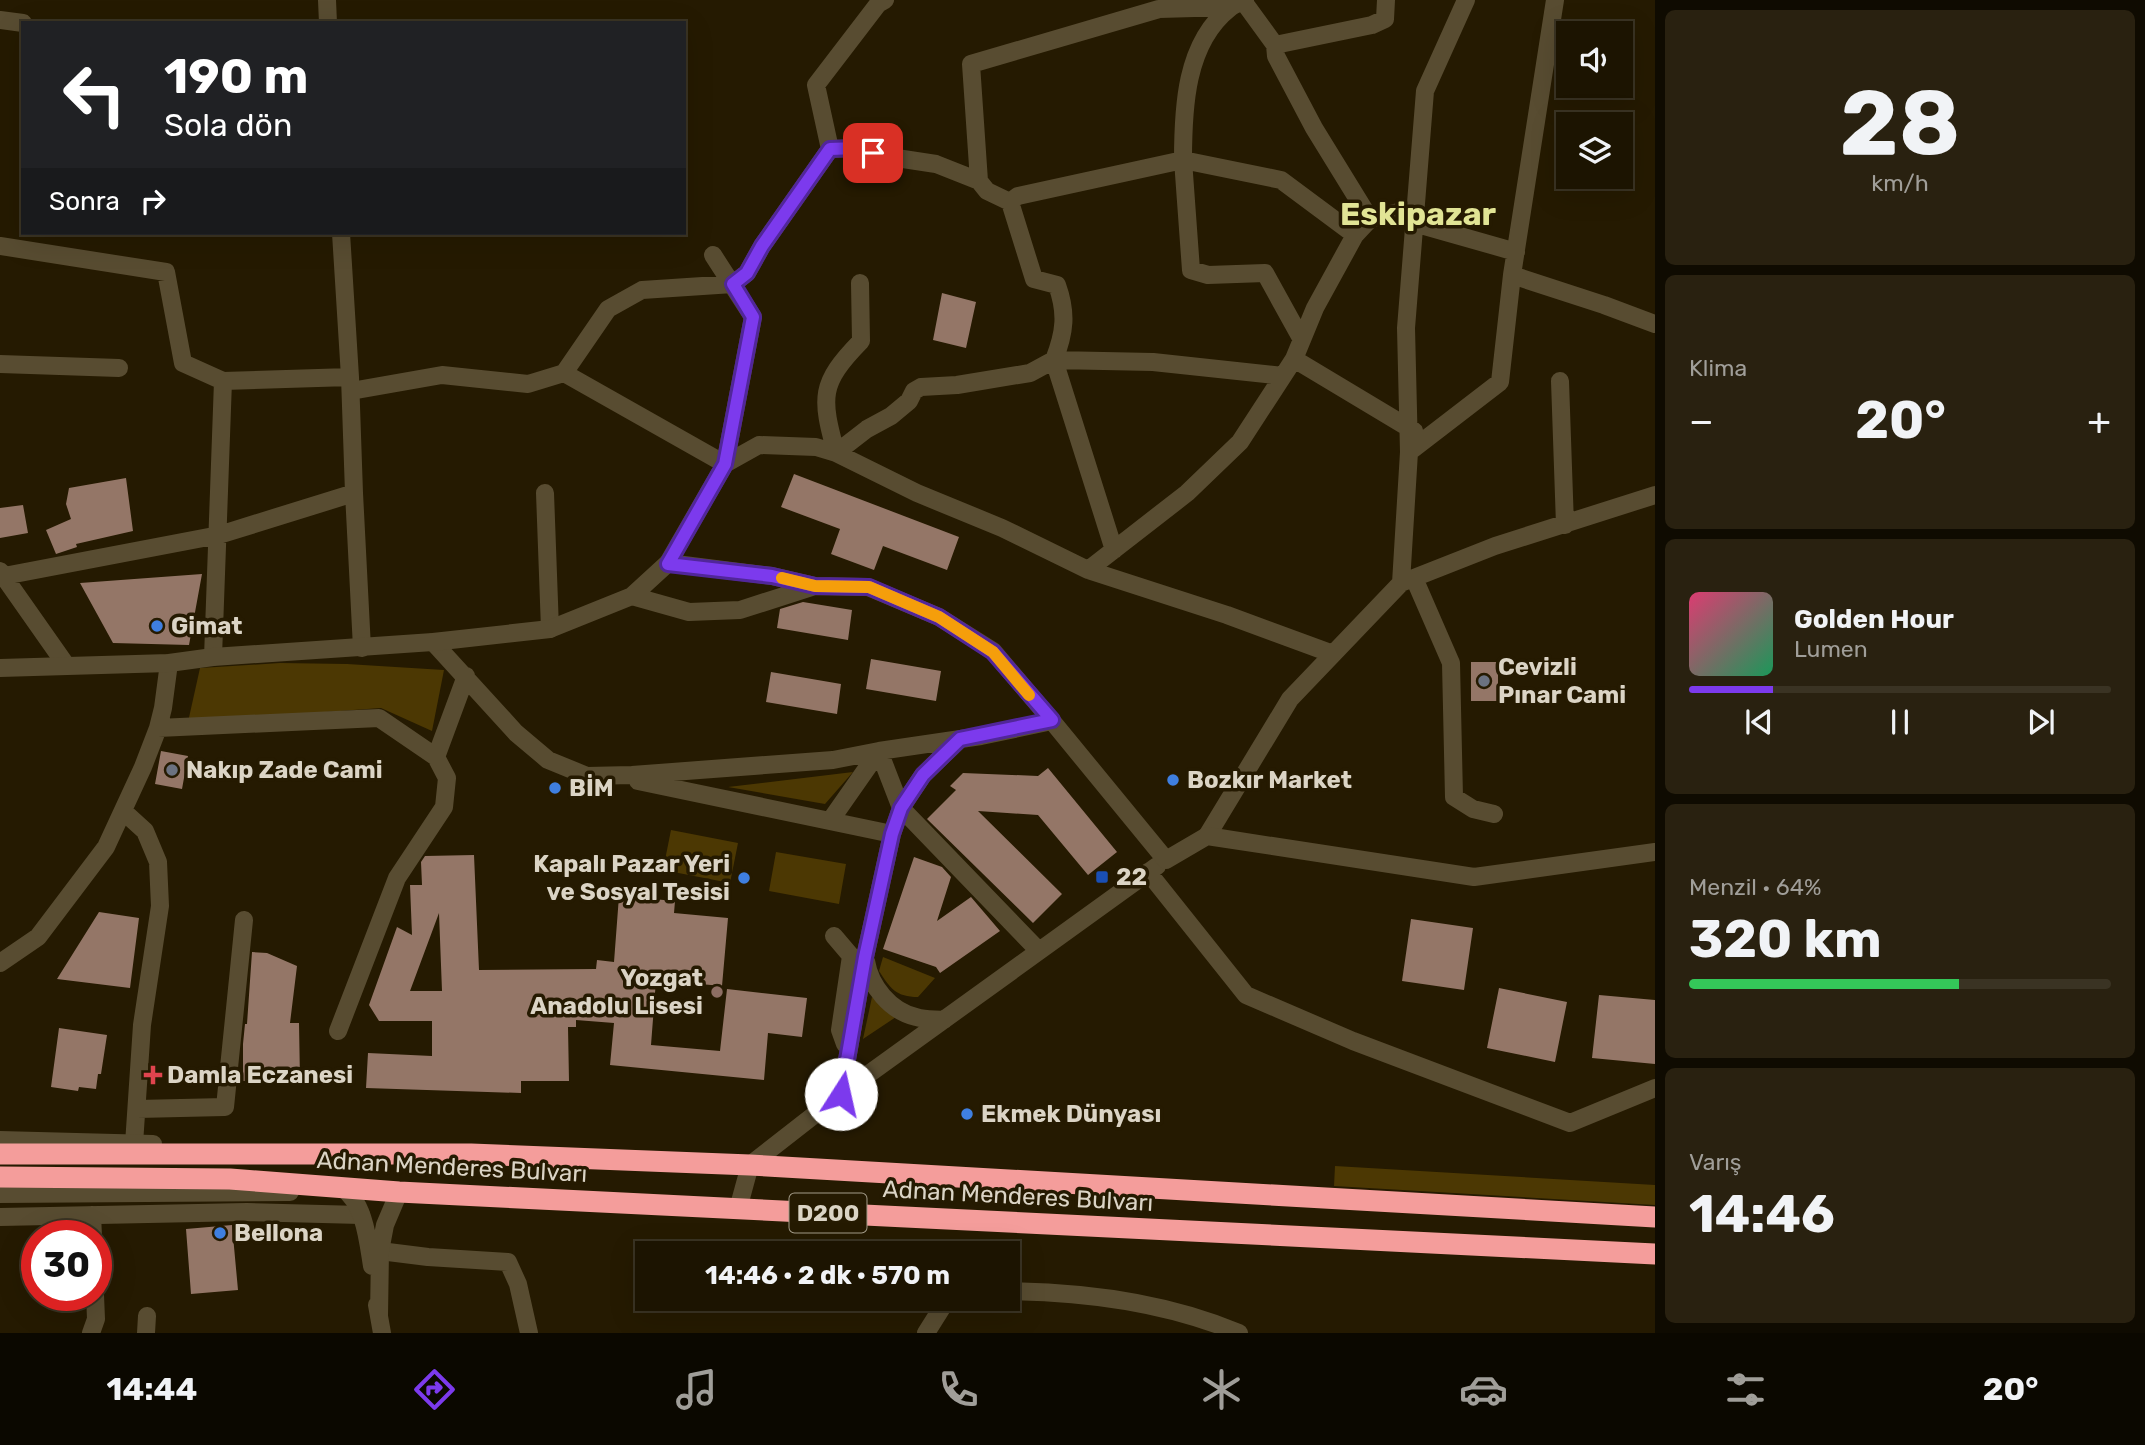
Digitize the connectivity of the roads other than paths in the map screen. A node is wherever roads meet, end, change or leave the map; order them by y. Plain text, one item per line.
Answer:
1 (327, 0) edge
2 (886, 0) edge
3 (1386, 0) edge
4 (1466, 0) edge
5 (1555, 0) edge
6 (1239, 3) edge
7 (1159, 4) edge
8 (0, 20) edge
9 (328, 21) edge
10 (21, 23) edge
11 (1275, 45) junction
12 (830, 149) junction
13 (1183, 160) junction
14 (979, 181) junction
15 (1010, 202) junction
16 (1414, 216) junction
17 (1370, 219) junction
18 (341, 235) edge
19 (1355, 235) junction
20 (0, 246) edge
21 (1516, 252) junction
22 (713, 255) dead end
23 (1512, 275) junction
24 (860, 283) dead end
25 (733, 284) junction
26 (1655, 324) edge
27 (1302, 340) junction
28 (1294, 359) junction
29 (1054, 360) junction
30 (0, 364) edge
31 (120, 368) dead end
32 (564, 373) junction
33 (1283, 376) junction
34 (223, 381) junction
35 (1560, 382) dead end
36 (350, 384) junction
37 (1408, 427) junction
38 (1426, 439) junction
39 (1409, 452) junction
40 (836, 453) junction
41 (725, 464) junction
42 (354, 493) junction
43 (545, 493) dead end
44 (1655, 495) edge
45 (1565, 525) junction
46 (219, 535) junction
47 (1114, 550) junction
48 (668, 564) junction
49 (1088, 570) junction
50 (2, 574) edge
51 (1407, 580) junction
52 (815, 586) junction
53 (632, 596) junction
54 (550, 629) junction
55 (433, 642) junction
56 (362, 648) junction
57 (1333, 654) junction
58 (214, 657) junction
59 (169, 663) junction
60 (66, 665) junction
61 (0, 668) edge
62 (466, 676) junction
63 (1052, 720) junction
64 (158, 728) junction
65 (960, 739) junction
66 (879, 751) junction
67 (436, 757) junction
68 (614, 776) junction
69 (901, 808) junction
70 (123, 811) junction
71 (1494, 814) dead end
72 (831, 821) junction
73 (892, 834) junction
74 (1207, 836) junction
75 (1655, 852) edge
76 (1166, 860) junction
77 (1148, 872) junction
78 (244, 920) dead end
79 (834, 936) dead end
80 (1039, 951) junction
81 (865, 957) junction
82 (0, 963) edge
83 (944, 1020) junction
84 (338, 1031) dead end
85 (848, 1054) junction
86 (1655, 1088) edge
87 (841, 1094) junction
88 (136, 1109) junction
89 (0, 1140) edge
90 (134, 1144) junction
91 (0, 1154) edge
92 (471, 1154) junction
93 (750, 1165) junction
94 (0, 1177) edge
95 (345, 1190) junction
96 (399, 1192) junction
97 (0, 1194) edge
98 (738, 1209) junction
99 (92, 1215) junction
100 (360, 1215) junction
101 (0, 1217) edge
102 (1655, 1217) edge
103 (92, 1220) edge
104 (380, 1251) junction
105 (1655, 1254) edge
106 (1020, 1292) edge
107 (96, 1311) edge
108 (940, 1311) edge
109 (380, 1325) edge
110 (91, 1333) edge
111 (529, 1333) edge
112 (926, 1333) edge
113 (1240, 1333) edge

1 - 9 street
2 - 12 street
3 - 11 street
4 - 16 street
5 - 21 street
6 - 7 street
6 - 11 street
6 - 13 street
7 - 14 street
8 - 10 street
11 - 17 street
12 - 14 street
12 - 25 street
13 - 15 street
13 - 19 street
13 - 27 street
14 - 15 street
15 - 29 street
16 - 17 street
16 - 21 street
16 - 37 street
17 - 19 street
18 - 36 street
19 - 27 street
20 - 34 street
21 - 23 street
22 - 25 street
23 - 26 street
23 - 38 street
24 - 40 street
25 - 32 street
25 - 41 street
27 - 28 street
28 - 33 street
28 - 37 street
29 - 33 street
29 - 40 street
29 - 47 street
30 - 31 street
32 - 36 street
32 - 41 street
33 - 47 street
34 - 36 street
34 - 46 street
35 - 45 street
36 - 42 street
37 - 38 street
37 - 39 street
38 - 39 street
39 - 51 street
40 - 41 street
40 - 49 street
41 - 48 street
42 - 46 street
42 - 56 street
43 - 54 street
44 - 45 street
45 - 51 street
46 - 50 street
46 - 58 street
47 - 49 street
48 - 52 street
48 - 53 street
49 - 57 street
50 - 60 street
51 - 57 street
51 - 71 street
52 - 53 street
52 - 63 street
53 - 54 street
54 - 55 street
55 - 56 street
55 - 62 street
56 - 58 street
57 - 74 street
58 - 59 street
59 - 60 street
59 - 64 street
60 - 61 street
62 - 67 street
62 - 68 street
63 - 65 street
63 - 76 street
64 - 67 street
64 - 70 street
65 - 66 street
65 - 69 street
66 - 68 street
66 - 69 street
66 - 72 street
67 - 84 street
68 - 72 street
69 - 73 street
69 - 80 street
70 - 82 street
70 - 88 street
72 - 73 street
73 - 81 street
74 - 75 street
74 - 76 street
76 - 77 street
77 - 80 street
77 - 86 street
78 - 88 street
79 - 85 street
80 - 83 street
81 - 83 street
81 - 85 street
83 - 87 street
85 - 87 street
87 - 93 street
88 - 90 street
89 - 90 street
90 - 92 street
91 - 92 highway, Adnan Menderes Bulvarı / D200
92 - 93 highway, Adnan Menderes Bulvarı / D200
93 - 98 street
93 - 102 highway, Adnan Menderes Bulvarı / D200
94 - 95 highway, Adnan Menderes Bulvarı / D200
95 - 96 highway, Adnan Menderes Bulvarı / D200
95 - 97 street
95 - 100 street
96 - 98 highway, Adnan Menderes Bulvarı / D200
96 - 104 street
98 - 105 highway, Adnan Menderes Bulvarı / D200
99 - 100 street
99 - 101 street
99 - 103 street
100 - 109 street
104 - 109 street
104 - 111 street
106 - 113 street
107 - 110 street
108 - 112 street

